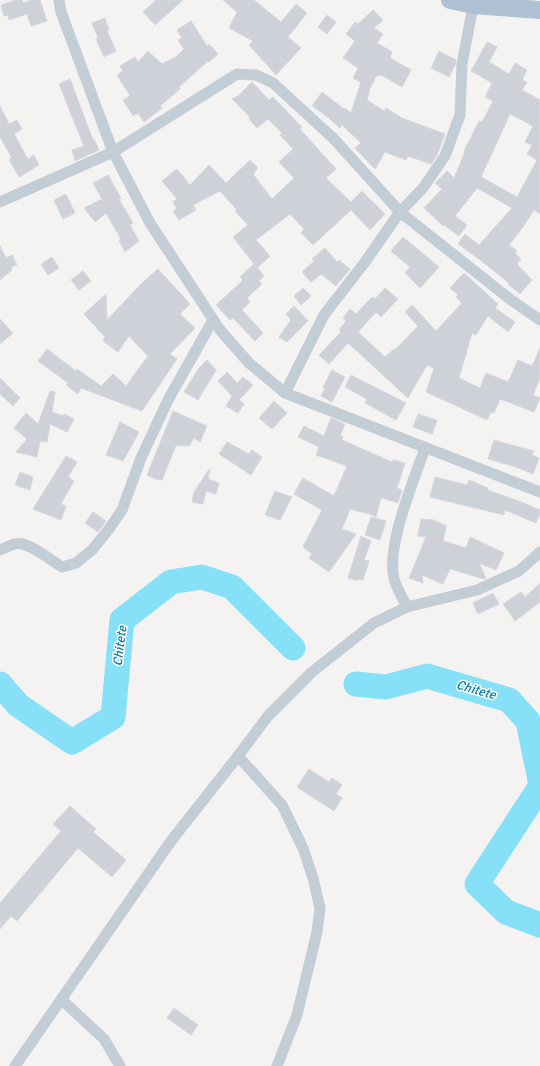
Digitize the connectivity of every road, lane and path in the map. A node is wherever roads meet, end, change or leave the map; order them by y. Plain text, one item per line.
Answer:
1 (59, 0) edge
2 (450, 0) edge
3 (474, 2) edge
4 (540, 10) edge
5 (113, 152) junction
6 (0, 202) edge
7 (400, 212) junction
8 (213, 320) junction
9 (540, 320) edge
10 (285, 393) junction
11 (425, 448) junction
12 (540, 492) edge
13 (0, 550) edge
14 (540, 552) edge
15 (407, 607) junction
16 (238, 756) junction
17 (62, 1000) junction
18 (15, 1066) edge
19 (120, 1066) edge
20 (277, 1066) edge

1 - 5 street
2 - 3 main road
3 - 4 main road
3 - 7 street
5 - 6 street
5 - 7 street
5 - 8 street
7 - 9 street
7 - 10 street
8 - 10 street
8 - 13 street
10 - 11 street
11 - 12 street
11 - 15 street
14 - 15 street
15 - 16 street
16 - 17 street
16 - 20 street
17 - 18 street
17 - 19 street

